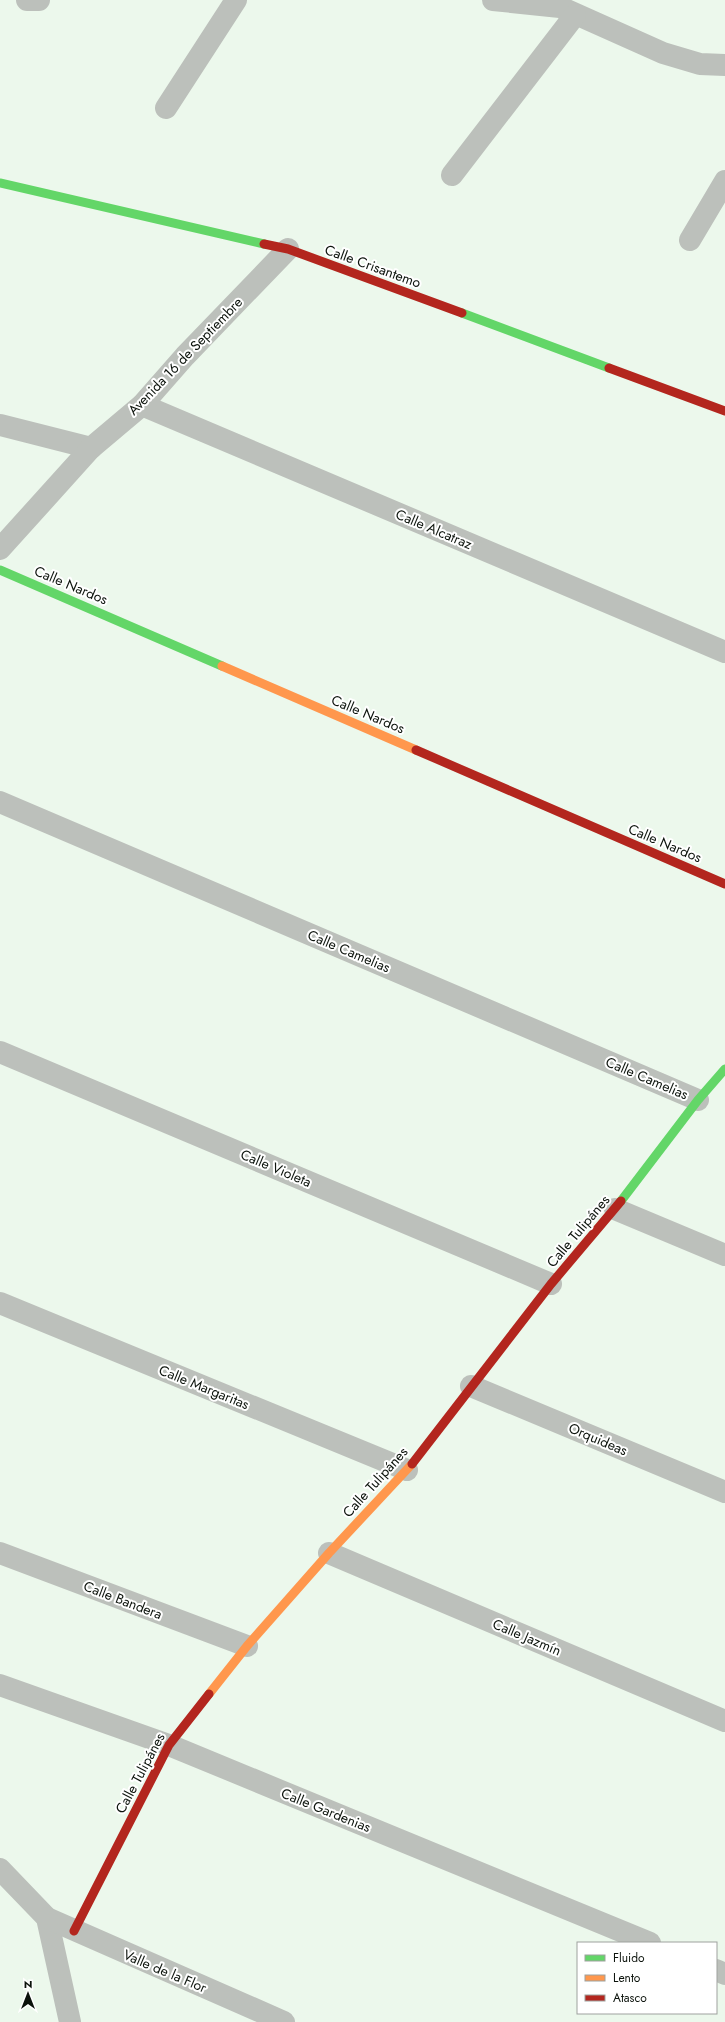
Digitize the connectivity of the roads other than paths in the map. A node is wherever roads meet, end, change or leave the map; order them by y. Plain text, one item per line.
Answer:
1 (26, 0) edge
2 (39, 0) edge
3 (236, 0) edge
4 (493, 0) edge
5 (566, 8) edge
6 (725, 65) edge
7 (166, 108) dead end
8 (452, 175) dead end
9 (725, 181) edge
10 (0, 183) edge
11 (690, 240) dead end
12 (288, 249) junction
13 (142, 405) junction
14 (725, 411) edge
15 (0, 425) edge
16 (91, 448) junction
17 (0, 549) edge
18 (0, 570) edge
19 (725, 652) edge
20 (0, 802) edge
21 (725, 884) edge
22 (0, 1052) edge
23 (725, 1069) edge
24 (698, 1100) junction
25 (615, 1209) junction
26 (725, 1255) edge
27 (551, 1284) junction
28 (0, 1303) edge
29 (471, 1386) junction
30 (407, 1470) junction
31 (725, 1492) edge
32 (0, 1553) edge
33 (329, 1553) junction
34 (247, 1646) junction
35 (0, 1685) edge
36 (725, 1721) edge
37 (169, 1745) junction
38 (0, 1869) edge
39 (47, 1918) junction
40 (74, 1931) junction
41 (648, 1942) edge
42 (70, 2022) edge
43 (284, 2022) edge

1 - 2 street
3 - 7 street
4 - 5 street
5 - 6 street
5 - 8 street
9 - 11 street
10 - 12 street, Calle Crisantemo
12 - 13 street, Avenida 16 de Septiembre
12 - 14 street, Calle Crisantemo
13 - 16 street, Avenida 16 de Septiembre
13 - 19 street, Calle Alcatraz
15 - 16 street
16 - 17 street, Avenida 16 de Septiembre
18 - 21 street, Calle Nardos
20 - 24 street, Calle Camelias
22 - 27 street, Calle Violeta
23 - 24 street, Calle Tulipánes
24 - 25 street, Calle Tulipánes
25 - 26 street
25 - 27 street, Calle Tulipánes
27 - 29 street, Calle Tulipánes
28 - 30 street, Calle Margaritas
29 - 30 street, Calle Tulipánes
29 - 31 street, Orquideas
30 - 33 street, Calle Tulipánes
32 - 34 street, Calle Bandera
33 - 34 street, Calle Tulipánes
33 - 36 street, Calle Jazmín
34 - 37 street, Calle Tulipánes
35 - 37 street, Calle Gardenias
37 - 40 street, Calle Tulipánes
37 - 41 street, Calle Gardenias
38 - 39 street
39 - 40 street, Valle de la Flor
39 - 42 street
40 - 43 street, Valle de la Flor

